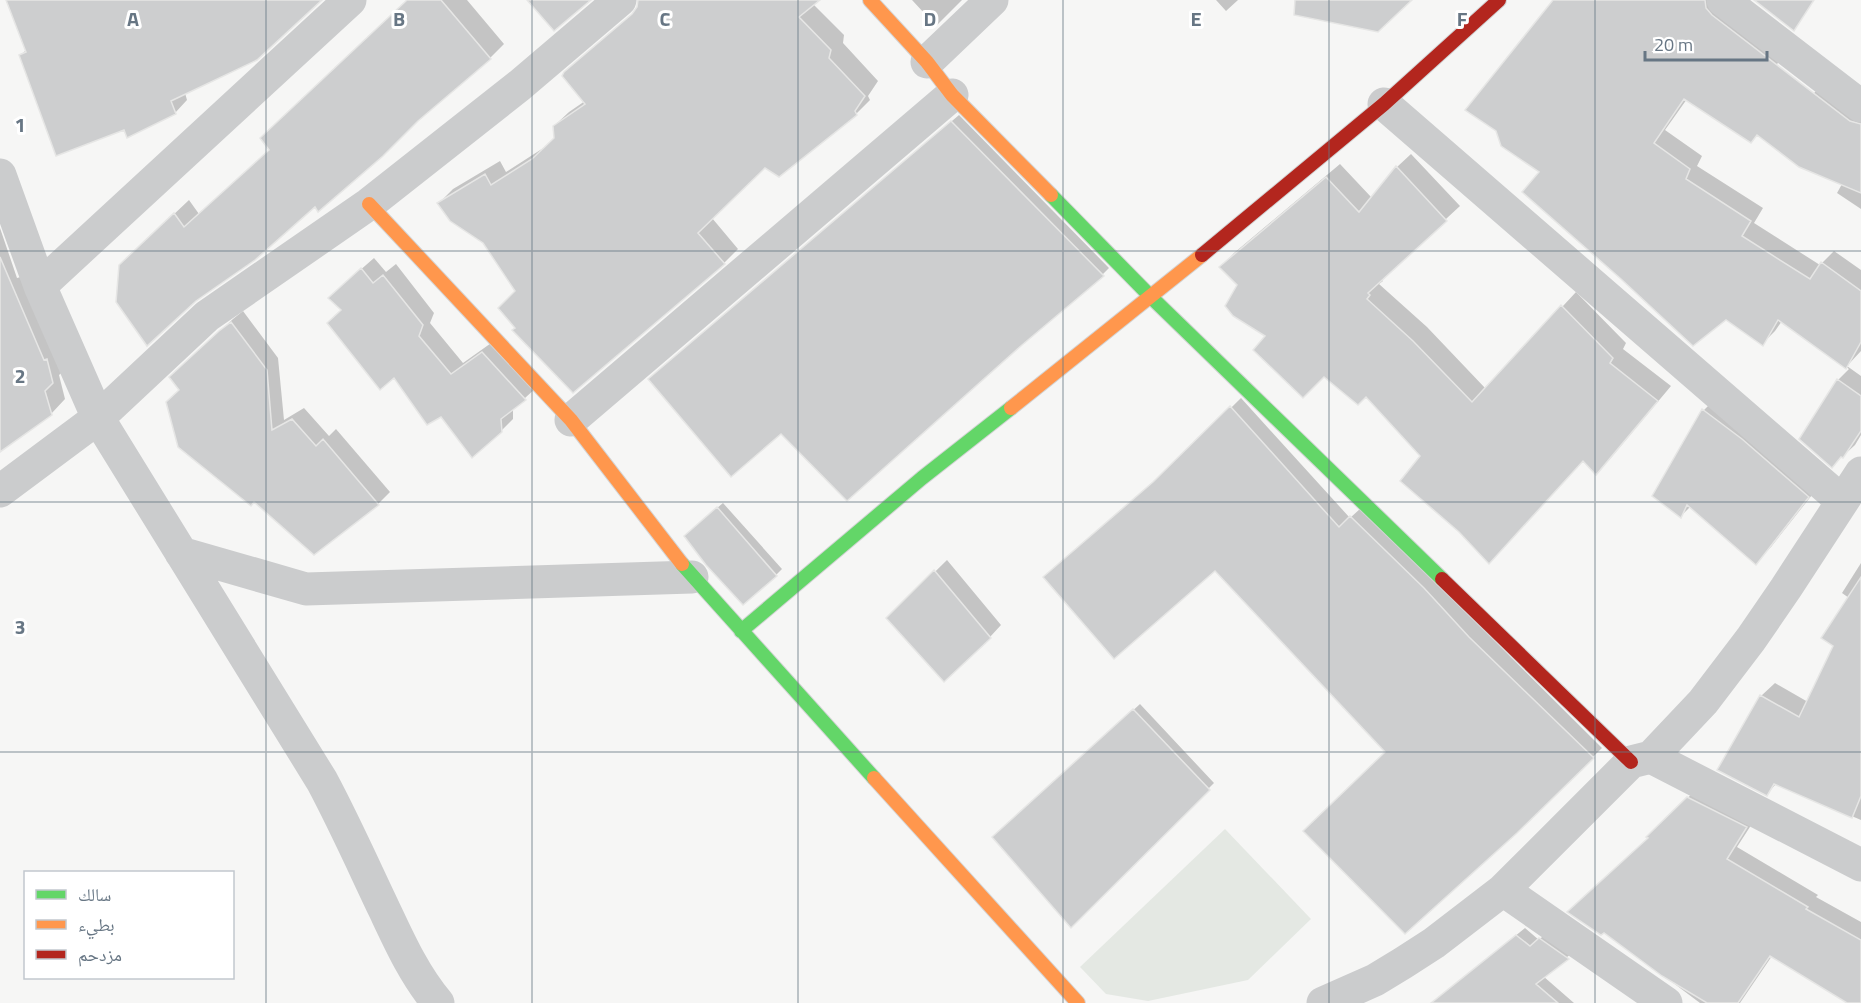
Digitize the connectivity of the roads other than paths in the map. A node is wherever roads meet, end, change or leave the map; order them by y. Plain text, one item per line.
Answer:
1 (351, 0) edge
2 (620, 0) edge
3 (870, 0) edge
4 (992, 0) edge
5 (1499, 0) edge
6 (1723, 0) edge
7 (927, 62) junction
8 (952, 95) junction
9 (1384, 104) junction
10 (1861, 106) edge
11 (0, 175) edge
12 (369, 204) junction
13 (40, 286) junction
14 (1150, 297) junction
15 (98, 418) junction
16 (571, 420) junction
17 (1861, 473) edge
18 (0, 491) edge
19 (1842, 501) junction
20 (181, 553) junction
21 (692, 577) junction
22 (741, 631) junction
23 (1641, 760) junction
24 (1861, 865) edge
25 (1503, 890) junction
26 (438, 1003) edge
27 (1078, 1003) edge
28 (1323, 1003) edge
29 (1666, 1003) edge

1 - 13 street
2 - 12 street
3 - 7 street
4 - 7 street
5 - 9 street
6 - 10 street
7 - 8 street
8 - 14 street
8 - 16 street
9 - 14 street
9 - 19 street
11 - 13 street
12 - 15 street
12 - 16 street
13 - 15 street
14 - 22 street
14 - 23 street
15 - 18 street
15 - 20 street
16 - 21 street
17 - 19 street
19 - 23 street
20 - 21 street
20 - 26 street
21 - 22 street
22 - 27 street
23 - 24 street
23 - 25 street
25 - 28 street
25 - 29 street

